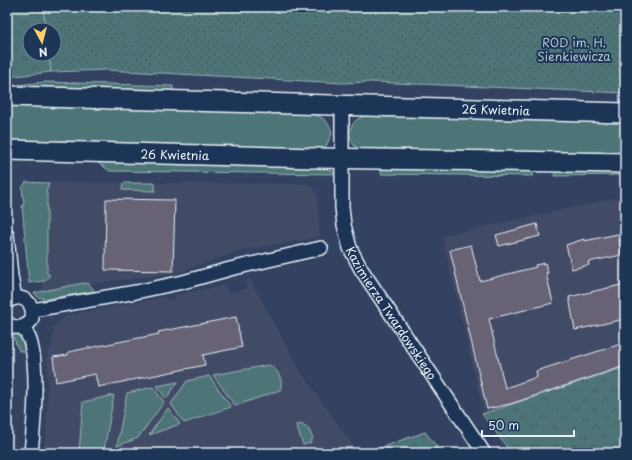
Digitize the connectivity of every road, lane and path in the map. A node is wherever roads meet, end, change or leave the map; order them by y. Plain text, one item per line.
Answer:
1 (7, 96) edge
2 (342, 106) junction
3 (625, 113) edge
4 (7, 150) edge
5 (343, 158) junction
6 (625, 163) edge
7 (7, 235) edge
8 (321, 248) dead end
9 (11, 300) edge
10 (33, 310) junction
11 (7, 323) edge
12 (23, 327) junction
13 (31, 453) edge
14 (484, 453) edge

1 - 2 street, 26 Kwietnia
2 - 3 street, 26 Kwietnia
2 - 5 street
4 - 5 street, 26 Kwietnia
5 - 6 street, 26 Kwietnia
5 - 14 street, Kazimierza Twardowskiego
7 - 9 street
8 - 10 street
9 - 10 street
10 - 12 street
11 - 12 street
12 - 13 street

